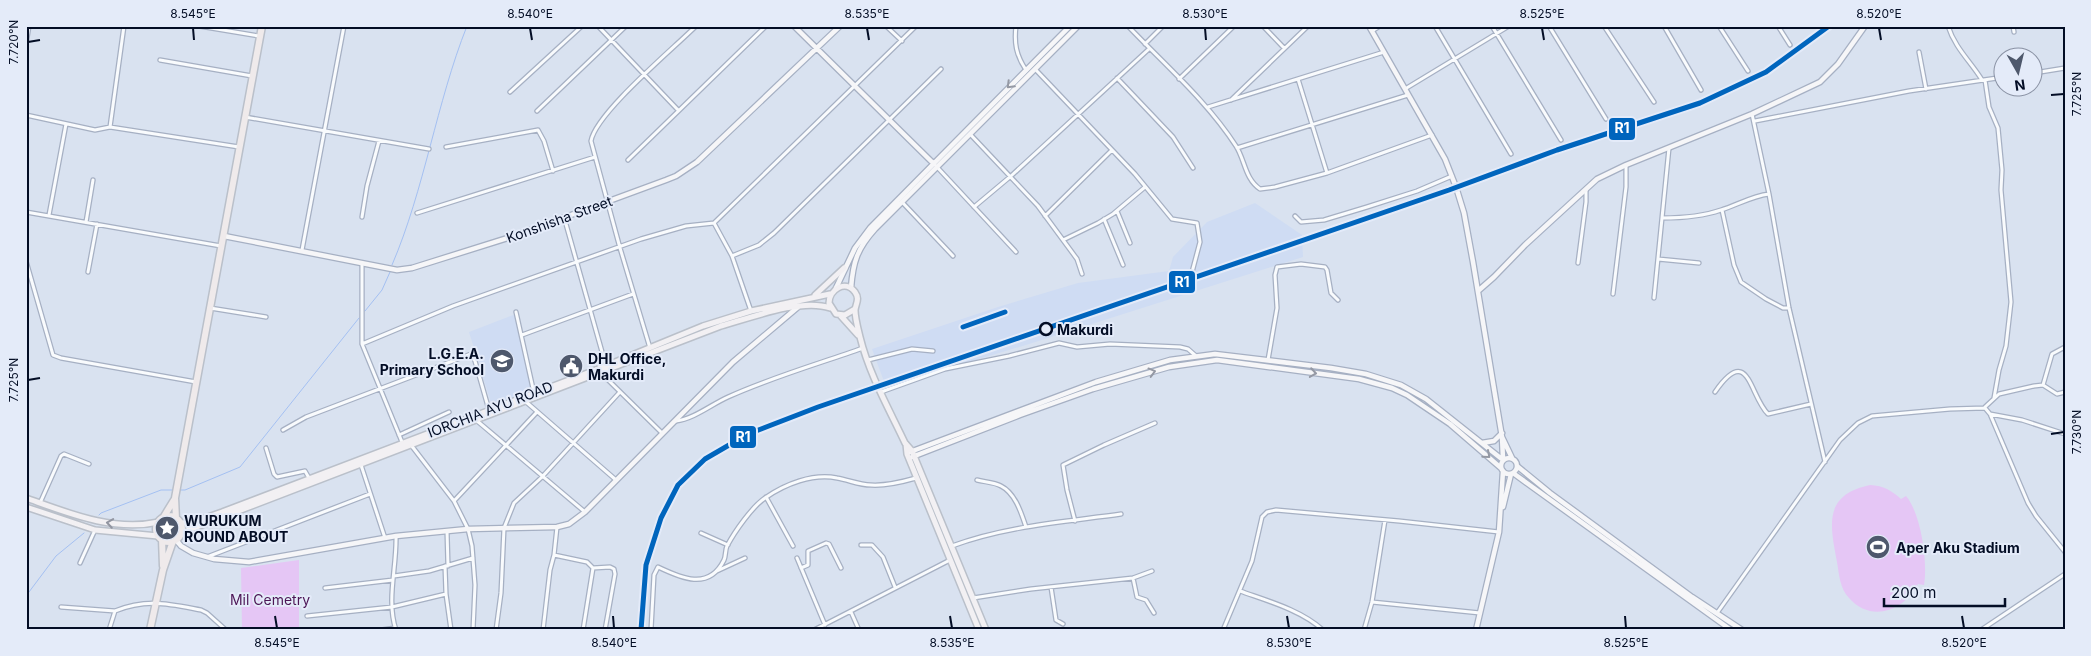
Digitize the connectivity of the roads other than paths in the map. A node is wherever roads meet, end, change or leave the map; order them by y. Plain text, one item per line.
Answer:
1 (29, 26) edge
2 (124, 26) edge
3 (199, 26) edge
4 (262, 26) edge
5 (344, 26) edge
6 (582, 26) edge
7 (598, 26) edge
8 (626, 26) edge
9 (696, 26) edge
10 (766, 26) edge
11 (794, 26) edge
12 (840, 26) edge
13 (886, 26) edge
14 (916, 26) edge
15 (1016, 26) edge
16 (1070, 26) edge
17 (1078, 26) edge
18 (1128, 26) edge
19 (1164, 26) edge
20 (1234, 26) edge
21 (1264, 26) edge
22 (1308, 26) edge
23 (1380, 26) edge
24 (1434, 26) edge
25 (1492, 26) edge
26 (1508, 26) edge
27 (1549, 26) edge
28 (1604, 26) edge
29 (1664, 26) edge
30 (1720, 26) edge
31 (1778, 26) edge
32 (1865, 26) edge
33 (1948, 26) edge
34 (2013, 26) edge
35 (1371, 29) edge
36 (2014, 32) dead end
37 (1496, 34) junction
38 (260, 36) junction
39 (612, 41) junction
40 (902, 41) junction
41 (26, 44) edge
42 (1145, 44) junction
43 (1790, 45) dead end
44 (1149, 48) junction
45 (1284, 48) junction
46 (818, 50) junction
47 (1384, 52) junction
48 (1919, 52) dead end
49 (1454, 59) junction
50 (160, 60) dead end
51 (2065, 62) edge
52 (2064, 68) edge
53 (941, 69) dead end
54 (1035, 69) junction
55 (1026, 70) junction
56 (1748, 71) dead end
57 (2044, 71) edge
58 (253, 76) junction
59 (645, 76) junction
60 (1117, 78) junction
61 (1994, 78) edge
62 (1179, 79) junction
63 (1298, 79) junction
64 (1984, 80) junction
65 (855, 88) junction
66 (1405, 89) junction
67 (1926, 89) junction
68 (1702, 90) dead end
69 (510, 92) dead end
70 (1408, 95) junction
71 (1230, 100) junction
72 (1654, 102) dead end
73 (1207, 107) junction
74 (678, 110) junction
75 (537, 111) dead end
76 (1077, 114) junction
77 (1752, 114) junction
78 (26, 115) edge
79 (245, 117) junction
80 (1606, 119) dead end
81 (890, 121) junction
82 (1754, 121) junction
83 (66, 124) junction
84 (1313, 124) junction
85 (110, 127) junction
86 (324, 131) junction
87 (970, 134) junction
88 (1432, 135) junction
89 (379, 140) junction
90 (1561, 140) dead end
91 (240, 147) junction
92 (446, 147) dead end
93 (1238, 148) junction
94 (1669, 148) junction
95 (429, 150) dead end
96 (1112, 150) junction
97 (1511, 154) dead end
98 (595, 157) junction
99 (628, 160) dead end
100 (1626, 165) junction
101 (935, 166) junction
102 (1193, 168) dead end
103 (553, 171) junction
104 (1327, 173) junction
105 (1011, 176) junction
106 (1453, 176) junction
107 (93, 180) dead end
108 (1145, 187) junction
109 (1586, 189) junction
110 (1769, 194) junction
111 (608, 201) junction
112 (902, 202) junction
113 (974, 207) junction
114 (1722, 210) junction
115 (1117, 211) junction
116 (26, 212) edge
117 (417, 213) dead end
118 (49, 216) junction
119 (1045, 216) junction
120 (1295, 216) dead end
121 (362, 217) dead end
122 (564, 217) junction
123 (1662, 218) junction
124 (1104, 219) junction
125 (86, 222) junction
126 (714, 223) junction
127 (97, 224) junction
128 (224, 236) junction
129 (1063, 240) junction
130 (1130, 243) dead end
131 (222, 246) junction
132 (620, 248) junction
133 (302, 250) junction
134 (1016, 252) dead end
135 (732, 256) junction
136 (953, 256) dead end
137 (1658, 260) junction
138 (362, 262) junction
139 (1578, 263) dead end
140 (1699, 263) dead end
141 (27, 264) edge
142 (577, 264) junction
143 (1123, 265) dead end
144 (844, 268) junction
145 (88, 272) dead end
146 (1082, 274) dead end
147 (1190, 276) dead end
148 (836, 288) junction
149 (851, 288) junction
150 (1478, 291) junction
151 (633, 294) junction
152 (830, 294) junction
153 (1613, 294) dead end
154 (813, 296) junction
155 (1654, 298) dead end
156 (1338, 300) dead end
157 (798, 307) junction
158 (210, 308) junction
159 (830, 308) junction
160 (1789, 308) junction
161 (590, 309) junction
162 (855, 309) junction
163 (751, 311) junction
164 (516, 312) dead end
165 (840, 315) junction
166 (266, 317) dead end
167 (522, 335) junction
168 (860, 337) junction
169 (362, 344) junction
170 (863, 347) junction
171 (2065, 347) edge
172 (650, 348) junction
173 (933, 350) dead end
174 (1197, 356) junction
175 (868, 360) junction
176 (1268, 360) junction
177 (606, 366) junction
178 (601, 374) junction
179 (196, 382) junction
180 (2043, 385) junction
181 (1092, 386) junction
182 (380, 387) junction
183 (881, 392) junction
184 (1715, 392) dead end
185 (2065, 392) edge
186 (534, 393) junction
187 (619, 393) junction
188 (1994, 398) junction
189 (525, 401) junction
190 (1811, 404) junction
191 (1985, 408) junction
192 (489, 410) junction
193 (449, 412) dead end
194 (537, 412) junction
195 (1990, 414) junction
196 (476, 420) junction
197 (675, 421) junction
198 (1155, 424) dead end
199 (283, 430) dead end
200 (662, 433) junction
201 (399, 434) junction
202 (2065, 434) edge
203 (1502, 435) junction
204 (402, 442) junction
205 (572, 443) junction
206 (1482, 443) junction
207 (412, 445) junction
208 (504, 445) junction
209 (266, 448) dead end
210 (910, 455) junction
211 (1512, 458) junction
212 (1503, 460) junction
213 (1825, 463) junction
214 (89, 464) dead end
215 (361, 465) junction
216 (1517, 466) junction
217 (1502, 470) junction
218 (1512, 473) junction
219 (542, 477) junction
220 (309, 478) junction
221 (917, 478) junction
222 (616, 480) junction
223 (977, 480) dead end
224 (370, 494) junction
225 (766, 497) junction
226 (26, 498) edge
227 (175, 498) junction
228 (454, 501) junction
229 (40, 503) junction
230 (26, 507) edge
231 (1502, 511) junction
232 (584, 512) junction
233 (1121, 514) dead end
234 (161, 520) junction
235 (1385, 520) junction
236 (178, 521) junction
237 (1075, 521) junction
238 (939, 522) junction
239 (557, 527) junction
240 (1026, 527) junction
241 (504, 528) junction
242 (468, 529) junction
243 (94, 530) junction
244 (447, 531) junction
245 (181, 532) junction
246 (1499, 532) junction
247 (702, 533) dead end
248 (396, 536) junction
249 (160, 538) junction
250 (385, 538) junction
251 (174, 540) junction
252 (728, 545) junction
253 (861, 545) dead end
254 (793, 546) dead end
255 (952, 546) junction
256 (2065, 552) edge
257 (554, 555) junction
258 (207, 557) junction
259 (473, 558) junction
260 (745, 558) dead end
261 (797, 558) dead end
262 (954, 561) junction
263 (80, 563) dead end
264 (446, 566) junction
265 (593, 568) junction
266 (801, 568) junction
267 (841, 568) dead end
268 (164, 570) junction
269 (1152, 571) dead end
270 (715, 572) junction
271 (2065, 574) edge
272 (393, 578) junction
273 (1133, 578) junction
274 (1051, 586) junction
275 (895, 587) junction
276 (325, 588) dead end
277 (1240, 591) junction
278 (446, 594) junction
279 (973, 598) junction
280 (157, 602) junction
281 (1372, 602) junction
282 (61, 607) dead end
283 (392, 607) junction
284 (115, 611) junction
285 (851, 612) junction
286 (1480, 613) junction
287 (1154, 614) dead end
288 (1716, 614) junction
289 (307, 616) dead end
290 (1063, 624) dead end
291 (825, 625) junction
292 (395, 629) edge
293 (473, 629) edge
294 (109, 630) edge
295 (152, 630) edge
296 (226, 630) edge
297 (381, 630) edge
298 (451, 630) edge
299 (460, 630) edge
300 (496, 630) edge
301 (503, 630) edge
302 (543, 630) edge
303 (583, 630) edge
304 (605, 630) edge
305 (650, 630) edge
306 (814, 630) edge
307 (859, 630) edge
308 (979, 630) edge
309 (986, 630) edge
310 (1223, 630) edge
311 (1323, 630) edge
312 (1364, 630) edge
313 (1476, 630) edge
314 (1731, 630) edge
315 (1742, 630) edge
316 (1981, 630) edge

1 - 41 street
2 - 85 street
3 - 38 street
4 - 38 highway
5 - 86 street
6 - 69 street
7 - 39 street
8 - 39 street
9 - 59 street
10 - 74 street
11 - 46 street
12 - 46 street, Konshisha Street
13 - 40 street
14 - 40 street
15 - 55 street
16 - 55 street
17 - 54 street
18 - 42 street
19 - 42 street
20 - 62 street
21 - 45 street
22 - 45 street
23 - 35 street
24 - 49 street
25 - 37 street
26 - 37 street
27 - 80 street
28 - 72 street
29 - 68 street
30 - 56 street
31 - 43 street
32 - 77 street
33 - 64 street
34 - 36 street
35 - 47 street
37 - 49 street
37 - 90 street
38 - 58 highway
39 - 59 street
39 - 75 street
40 - 65 street
42 - 44 street
44 - 60 street
44 - 62 street
45 - 71 street
46 - 65 street
46 - 111 street, Konshisha Street
47 - 63 street
47 - 66 street
48 - 67 street
49 - 66 street
49 - 97 street
50 - 58 street
51 - 52 street
52 - 57 street
53 - 81 street
54 - 76 street
54 - 87 street
55 -> 101 street
58 - 79 highway
59 - 74 street
59 - 98 street
60 - 76 street
60 - 102 street
61 - 64 street
62 - 73 street
63 - 71 street
63 - 84 street
64 - 67 street
64 - 188 street
65 - 81 street
65 - 126 street
66 - 70 street
67 - 82 street
70 - 84 street
70 - 88 street
71 - 73 street
73 - 93 street
74 - 99 street
76 - 96 street
76 - 105 street
77 - 82 street
77 - 94 street
78 - 83 street
79 - 86 street
79 - 91 highway
81 - 101 street
81 - 135 street
82 - 110 street
83 - 85 street
83 - 118 street
84 - 93 street
84 - 104 street
85 - 91 street
86 - 89 street
86 - 133 street
87 - 101 street
87 - 105 street
88 - 104 street
88 - 106 street
89 - 95 street
89 - 121 street
91 - 128 highway
92 - 103 street
93 - 104 street
94 - 100 street
94 - 123 street
96 - 108 street
96 - 119 street
98 - 103 street
98 - 111 street
100 - 109 street
100 - 153 street
101 - 112 street
101 - 113 street
101 - 144 street
103 - 117 street
105 - 113 street
105 - 119 street
106 - 120 street
106 - 150 street
107 - 125 street
108 - 115 street
108 - 147 street
109 - 139 street
109 - 150 street
110 - 114 street
110 - 160 street
111 - 122 street, Konshisha Street
111 - 132 street
112 - 136 street
112 - 149 street
113 - 134 street
114 - 123 street
114 - 160 street
115 - 124 street
115 - 130 street
116 - 118 street
118 - 125 street
119 - 129 street
122 - 138 street, Konshisha Street
122 - 142 street
123 - 137 street
124 - 129 street
124 - 143 street
125 - 127 street
126 - 132 street
126 - 135 street
127 - 131 street
127 - 145 street
128 - 131 highway
128 - 133 street, Konshisha Street
129 - 146 street
131 - 158 highway
132 - 142 street
132 - 151 street
133 - 138 street, Konshisha Street
135 - 163 street
137 - 140 street
137 - 155 street
138 - 169 street
141 - 179 street
142 - 161 street
142 - 169 street
144 - 148 street
144 - 154 main road
148 - 149 main road
148 - 152 main road
149 - 162 main road
150 - 203 street
151 - 161 street
151 - 172 street
152 - 154 main road, IORCHIA AYU ROAD
152 - 159 main road
154 - 163 main road, IORCHIA AYU ROAD
156 - 176 street
157 - 159 main road
157 - 178 main road
157 - 197 street
158 - 166 street
158 - 179 highway
159 - 165 main road
160 - 190 street
161 - 167 street
161 - 177 street
162 - 165 main road
162 - 168 main road
163 - 172 main road, IORCHIA AYU ROAD
164 - 167 street
165 - 168 main road
167 - 186 street
168 - 170 main road
169 - 182 street
170 - 175 main road
170 - 197 street
171 - 180 street
172 - 177 main road, IORCHIA AYU ROAD
173 - 175 street
174 - 176 street
174 - 181 street
174 - 183 street
175 - 183 main road
176 - 206 street
177 - 186 main road, IORCHIA AYU ROAD
178 - 187 street
178 - 189 main road
179 - 227 highway
180 - 185 street
180 - 188 street
181 - 210 street
181 -> 217 street
182 - 192 street
182 - 199 street
182 - 201 street
183 - 210 main road
184 - 190 street
186 - 192 main road, IORCHIA AYU ROAD
187 - 200 street
187 - 205 street
188 - 191 street
189 - 194 street
189 - 196 main road
190 - 213 street
191 - 195 street
191 - 213 street
192 - 204 main road, IORCHIA AYU ROAD
193 - 201 street
194 - 205 street
194 - 208 street
195 - 202 street
195 - 256 street
196 - 207 main road
196 - 208 street
197 - 200 street
198 - 237 street
200 - 222 street
201 - 204 street
203 - 206 street
203 - 211 street
203 - 212 street
204 - 220 main road, IORCHIA AYU ROAD
205 - 219 street
205 - 222 street
206 - 212 street
207 - 215 main road
207 - 228 street
208 - 219 street
208 - 228 street
209 - 220 street
210 - 221 main road
210 - 238 main road
211 - 212 street
211 - 216 street
212 - 217 street
213 - 288 street
214 - 229 street
215 - 224 street
215 - 245 main road
216 - 218 street
216 - 288 street
217 - 218 street
217 - 231 street
218 - 231 street
218 - 314 street
219 - 232 street
219 - 241 street
220 - 236 main road, IORCHIA AYU ROAD
221 - 225 street
221 - 238 main road
222 - 232 street
223 - 240 street
224 - 250 street
224 - 258 street
225 - 252 street
225 - 254 street
226 - 229 main road
227 - 234 highway
227 - 236 highway
228 - 242 street
234 -> 229 main road
230 - 243 main road
231 - 246 street
232 - 239 street
233 - 237 street
234 - 236 highway
234 - 249 highway
235 - 246 street
235 - 277 street
235 - 281 street
236 - 245 highway
237 - 240 street
238 - 255 main road
238 - 262 main road
239 - 241 street
239 - 257 street
240 - 255 street
241 - 242 street
241 - 300 street
242 - 244 street
242 - 259 street
243 - 249 main road
243 - 263 street
244 - 248 street
244 - 264 street
245 - 251 highway
246 - 286 street
247 - 252 street
248 - 250 street
248 - 272 street
249 - 251 highway
249 - 268 highway
250 - 258 street
251 - 258 street
251 - 268 highway
252 - 270 street
253 - 275 street
255 - 262 main road
257 - 265 street
257 - 302 street
259 - 264 street
259 - 293 street
260 - 270 street
261 - 266 street
262 - 275 street
262 - 279 main road
262 - 308 main road
264 - 272 street
264 - 278 street
265 - 303 street
265 - 304 street
266 - 267 street
266 - 291 street
268 - 280 highway
269 - 273 street
270 - 305 street
271 - 316 street
272 - 276 street
272 - 283 street
273 - 274 street
273 - 287 street
274 - 279 street
274 - 290 street
275 - 285 street
277 - 310 street
277 - 311 street
278 - 283 street
278 - 298 street
279 - 309 main road
280 - 284 street
280 - 295 highway
280 - 296 street
281 - 286 street
281 - 312 street
282 - 284 street
283 - 289 street
283 - 292 street
284 - 294 street
285 - 291 street
285 - 307 street
286 - 313 street
288 - 315 street
291 - 306 street
292 - 297 street
293 - 299 street
293 - 300 street
300 - 301 street

